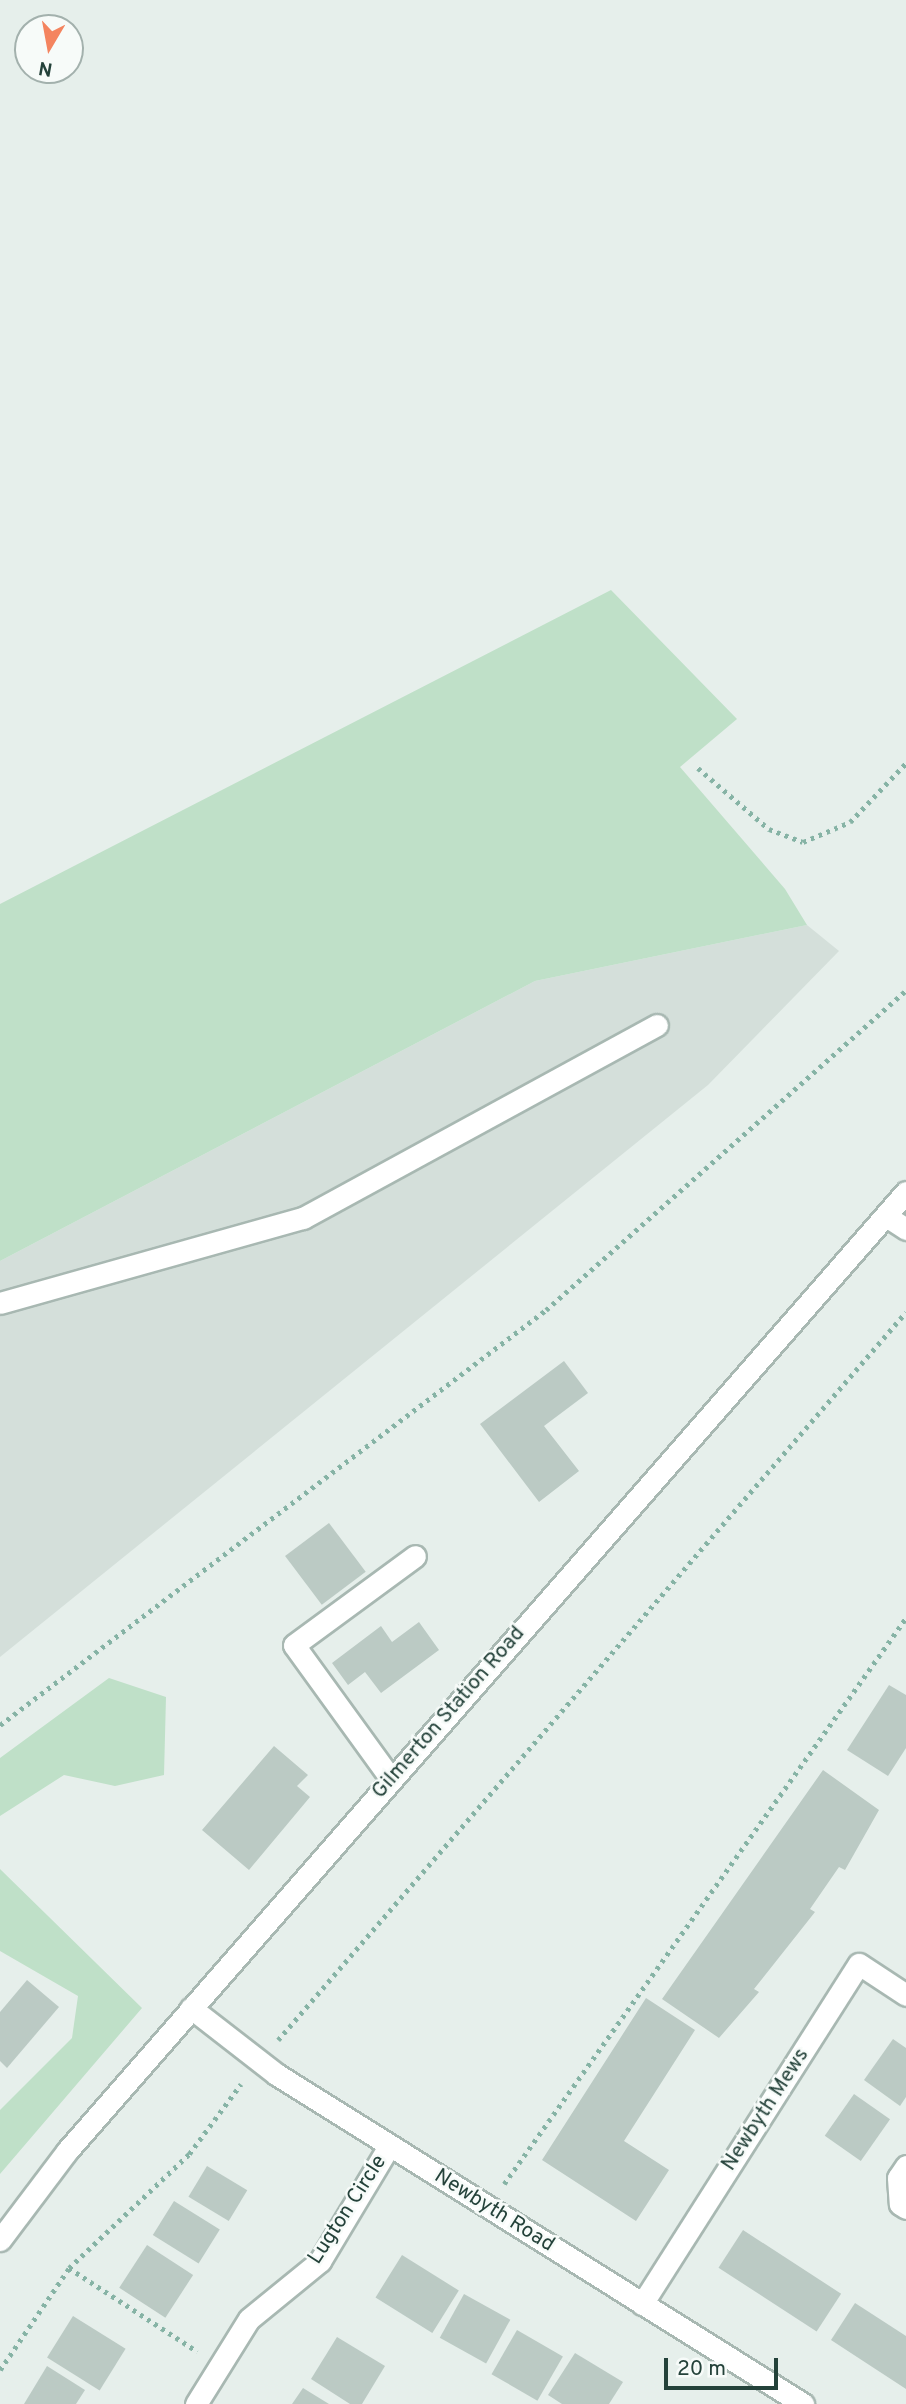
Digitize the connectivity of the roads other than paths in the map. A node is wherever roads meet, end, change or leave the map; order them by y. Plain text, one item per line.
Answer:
1 (657, 1025) dead end
2 (906, 1192) edge
3 (886, 1216) junction
4 (906, 1229) edge
5 (0, 1303) edge
6 (415, 1556) dead end
7 (391, 1779) junction
8 (906, 1995) edge
9 (191, 2008) junction
10 (389, 2146) junction
11 (906, 2166) edge
12 (906, 2208) edge
13 (0, 2240) edge
14 (642, 2304) junction
15 (200, 2402) edge
16 (803, 2404) edge

1 - 5 street
2 - 3 street, Gilmerton Station Road
3 - 4 street
3 - 7 street, Gilmerton Station Road
6 - 7 street
7 - 9 street, Gilmerton Station Road
8 - 14 street, Newbyth Mews
9 - 10 street, Newbyth Road
9 - 13 street, Gilmerton Station Road
10 - 14 street, Newbyth Road
10 - 15 street, Lugton Circle
11 - 12 street
14 - 16 street, Newbyth Road

